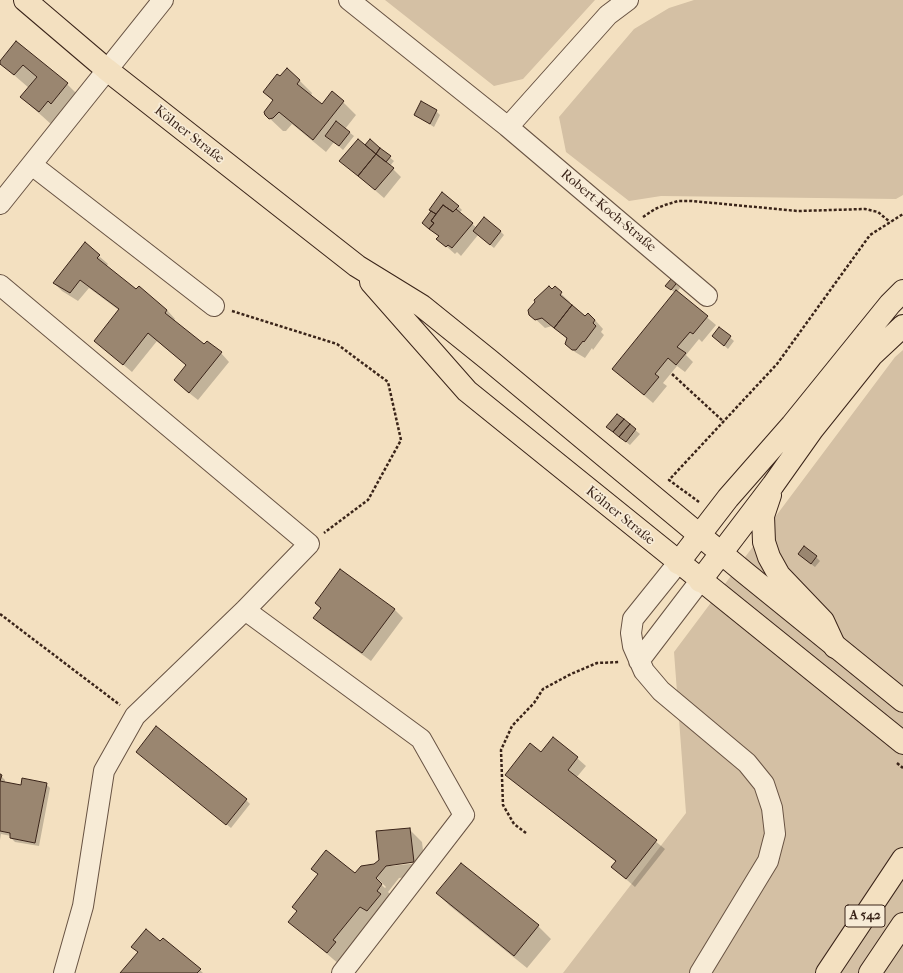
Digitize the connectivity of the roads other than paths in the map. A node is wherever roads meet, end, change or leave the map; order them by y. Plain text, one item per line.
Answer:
1 (25, 0) edge
2 (162, 0) edge
3 (349, 0) edge
4 (628, 0) edge
5 (106, 69) junction
6 (508, 127) junction
7 (32, 165) junction
8 (0, 204) edge
9 (357, 266) junction
10 (0, 285) edge
11 (903, 291) edge
12 (707, 296) dead end
13 (214, 306) road end
14 (903, 326) edge
15 (773, 485) junction
16 (699, 535) junction
17 (721, 553) junction
18 (678, 563) junction
19 (700, 581) junction
20 (245, 610) junction
21 (835, 647) junction
22 (639, 661) junction
23 (896, 696) edge
24 (903, 744) edge
25 (903, 859) edge
26 (903, 924) edge
27 (64, 973) edge
28 (342, 973) edge
29 (700, 973) edge
30 (827, 973) edge
31 (870, 973) edge

1 - 5 main road, Kölner Straße
2 - 5 street
3 - 6 street, Robert-Koch-Straße
4 - 6 street
5 - 7 street
5 - 9 main road, Kölner Straße
6 - 12 street, Robert-Koch-Straße
7 - 8 street
7 - 13 street
9 - 16 main road, Kölner Straße
9 - 18 main road, Kölner Straße
10 - 20 street
11 - 16 main road
14 - 15 main road
15 - 17 main road
15 - 21 main road
16 - 17 main road, Kölner Straße
16 - 18 main road
17 - 19 main road
17 - 21 main road, Kölner Straße
18 - 19 main road, Kölner Straße
18 - 22 street
19 - 22 street
19 - 24 main road, Kölner Straße
20 - 27 street
20 - 28 street
21 - 23 main road, Kölner Straße
22 - 29 street
25 - 30 main road, A 542
26 - 31 main road, A 542

